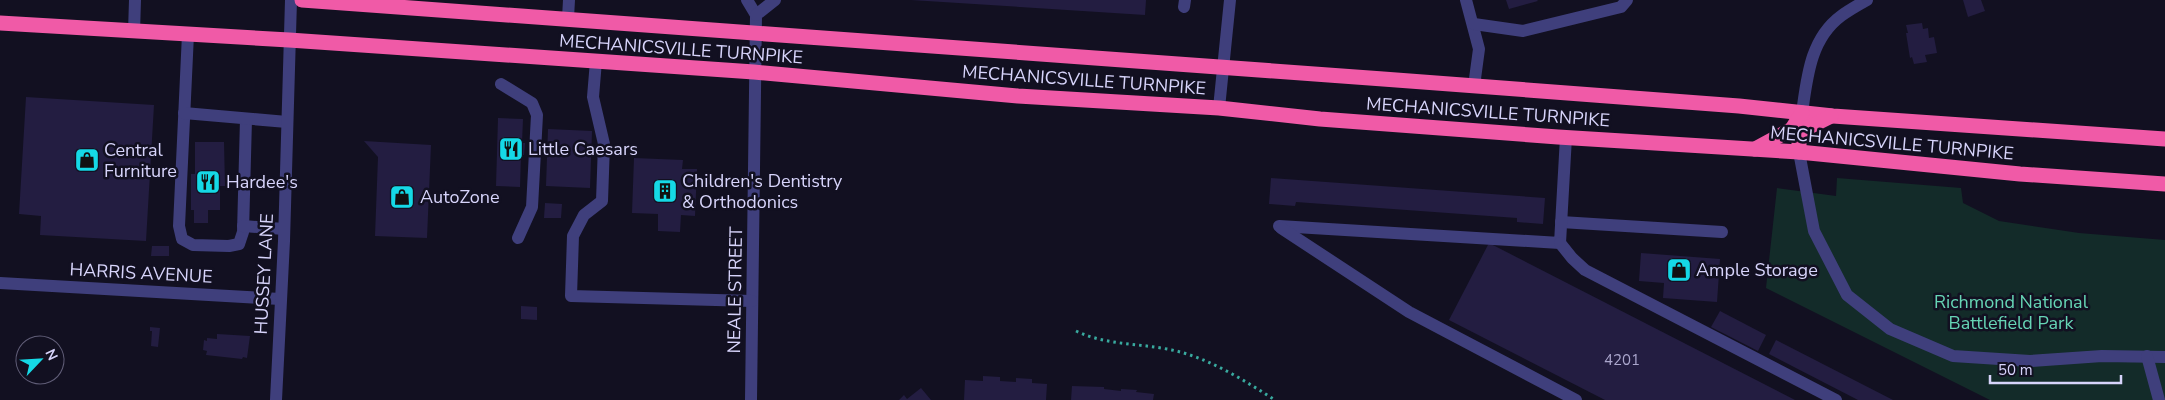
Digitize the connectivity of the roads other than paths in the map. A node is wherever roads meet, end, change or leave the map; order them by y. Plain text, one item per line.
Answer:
1 (135, 0) edge
2 (291, 0) edge
3 (302, 0) edge
4 (569, 0) edge
5 (747, 0) edge
6 (775, 0) edge
7 (1230, 0) edge
8 (1466, 0) edge
9 (1627, 0) edge
10 (1867, 0) edge
11 (329, 1) edge
12 (756, 15) junction
13 (568, 18) junction
14 (0, 24) edge
15 (1474, 24) junction
16 (755, 31) junction
17 (134, 32) junction
18 (188, 34) junction
19 (289, 40) junction
20 (596, 61) junction
21 (1223, 67) junction
22 (754, 72) junction
23 (501, 84) dead end
24 (1474, 86) junction
25 (1219, 108) junction
26 (184, 113) junction
27 (1802, 113) junction
28 (1833, 116) junction
29 (246, 119) junction
30 (287, 122) junction
31 (1566, 138) junction
32 (2165, 138) edge
33 (1753, 150) junction
34 (1799, 152) junction
35 (2165, 184) edge
36 (1561, 222) junction
37 (243, 226) junction
38 (284, 229) junction
39 (1722, 232) dead end
40 (518, 238) dead end
41 (1560, 243) junction
42 (0, 282) edge
43 (280, 299) junction
44 (752, 301) junction
45 (2147, 356) junction
46 (2165, 357) edge
47 (276, 400) edge
48 (751, 400) edge
49 (1576, 400) edge
50 (1836, 400) edge
51 (2159, 400) edge

1 - 17 street
2 - 19 street, HUSSEY LANE
3 - 11 highway, MECHANICSVILLE TURNPIKE
4 - 13 street
5 - 12 street
6 - 12 street
7 - 21 street
8 - 15 street
9 - 15 street
10 - 27 street
11 - 13 highway, MECHANICSVILLE TURNPIKE
12 - 16 street, NEALE STREET
13 - 16 highway, MECHANICSVILLE TURNPIKE
14 - 17 highway, MECHANICSVILLE TURNPIKE
15 - 24 street
16 - 21 highway, MECHANICSVILLE TURNPIKE
16 - 22 street, NEALE STREET
17 - 18 highway, MECHANICSVILLE TURNPIKE
18 - 19 highway, MECHANICSVILLE TURNPIKE
18 - 26 street
19 - 20 highway, MECHANICSVILLE TURNPIKE
19 - 30 street, HUSSEY LANE
20 - 22 highway, MECHANICSVILLE TURNPIKE
20 - 44 street
21 - 24 highway, MECHANICSVILLE TURNPIKE
21 - 25 street
22 - 25 highway, MECHANICSVILLE TURNPIKE
22 - 44 street, NEALE STREET
23 - 40 street
24 - 27 highway, MECHANICSVILLE TURNPIKE
25 - 31 highway, MECHANICSVILLE TURNPIKE
26 - 29 street
26 - 37 street
27 - 28 highway, MECHANICSVILLE TURNPIKE
27 - 33 highway
28 - 32 highway, MECHANICSVILLE TURNPIKE
28 - 34 highway
29 - 30 street
29 - 37 street
30 - 38 street, HUSSEY LANE
31 - 33 highway, MECHANICSVILLE TURNPIKE
31 - 36 street
33 - 34 highway, MECHANICSVILLE TURNPIKE
34 - 35 highway, MECHANICSVILLE TURNPIKE
34 - 45 street
36 - 39 street
36 - 41 street
37 - 38 street
38 - 43 street, HUSSEY LANE
41 - 49 street
41 - 50 street
42 - 43 street, HARRIS AVENUE
43 - 47 street, HUSSEY LANE
44 - 48 street, NEALE STREET
45 - 46 street
45 - 51 street

